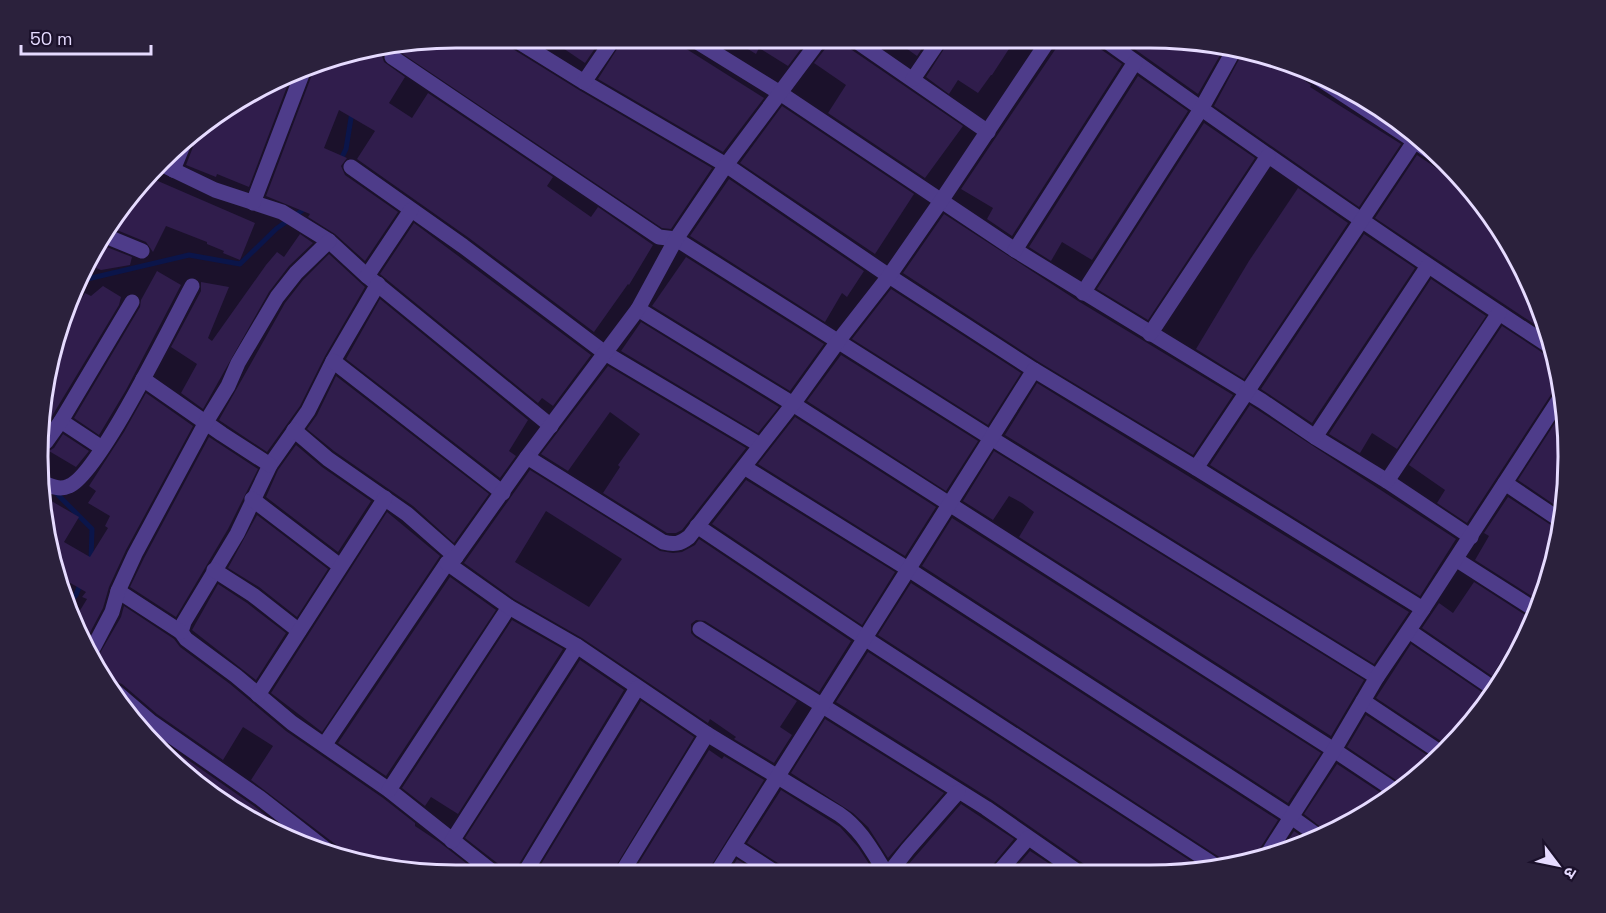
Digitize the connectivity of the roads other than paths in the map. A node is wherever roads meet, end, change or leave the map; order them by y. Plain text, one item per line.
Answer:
1 (529, 48) edge
2 (607, 48) edge
3 (716, 48) edge
4 (814, 48) edge
5 (867, 48) edge
6 (934, 48) edge
7 (1043, 48) edge
8 (1116, 48) edge
9 (1230, 56) edge
10 (392, 57) dead end
11 (1135, 62) junction
12 (300, 79) edge
13 (913, 80) junction
14 (584, 82) junction
15 (780, 93) junction
16 (1201, 109) junction
17 (988, 132) junction
18 (1412, 144) edge
19 (1268, 156) junction
20 (726, 165) junction
21 (351, 167) dead end
22 (168, 168) edge
23 (941, 201) junction
24 (253, 203) junction
25 (411, 210) junction
26 (1362, 221) junction
27 (112, 239) edge
28 (676, 239) junction
29 (328, 241) junction
30 (1015, 250) junction
31 (142, 251) dead end
32 (1428, 266) junction
33 (888, 276) junction
34 (372, 280) junction
35 (192, 285) dead end
36 (1083, 293) junction
37 (132, 302) dead end
38 (638, 309) junction
39 (1499, 313) junction
40 (1150, 334) junction
41 (838, 340) junction
42 (1541, 340) edge
43 (605, 353) junction
44 (333, 361) junction
45 (1034, 370) junction
46 (143, 379) junction
47 (1247, 392) junction
48 (793, 404) junction
49 (1555, 406) edge
50 (61, 421) junction
51 (206, 422) junction
52 (551, 426) junction
53 (294, 430) junction
54 (1315, 437) junction
55 (49, 438) edge
56 (991, 438) junction
57 (759, 446) junction
58 (102, 448) junction
59 (527, 458) junction
60 (270, 465) junction
61 (744, 467) junction
62 (1196, 468) junction
63 (1387, 481) junction
64 (1505, 483) junction
65 (49, 485) edge
66 (503, 493) junction
67 (385, 498) junction
68 (252, 499) junction
69 (949, 504) junction
70 (1554, 516) edge
71 (697, 526) junction
72 (1471, 537) junction
73 (452, 560) junction
74 (1457, 560) junction
75 (340, 566) junction
76 (908, 569) junction
77 (214, 570) junction
78 (118, 591) junction
79 (1529, 606) edge
80 (509, 607) junction
81 (1423, 609) junction
82 (700, 629) dead end
83 (299, 631) junction
84 (1409, 631) junction
85 (181, 632) junction
86 (866, 639) junction
87 (95, 645) edge
88 (577, 646) junction
89 (1377, 677) junction
90 (1488, 685) edge
91 (637, 688) junction
92 (258, 695) junction
93 (1363, 701) junction
94 (822, 705) junction
95 (707, 734) junction
96 (158, 735) edge
97 (325, 744) junction
98 (1434, 749) edge
99 (1334, 750) junction
100 (777, 775) junction
101 (1389, 787) edge
102 (389, 790) junction
103 (958, 792) junction
104 (1290, 816) junction
105 (1312, 831) edge
106 (311, 838) edge
107 (1028, 838) junction
108 (452, 841) junction
109 (734, 846) junction
110 (1272, 846) edge
111 (1208, 861) edge
112 (483, 865) edge
113 (529, 865) edge
114 (627, 865) edge
115 (722, 865) edge
116 (764, 865) edge
117 (882, 865) edge
118 (894, 865) edge
119 (1005, 865) edge
120 (1068, 865) edge

1 - 14 street
2 - 14 street
3 - 15 street
4 - 15 street
5 - 13 street
6 - 13 street
7 - 17 street
8 - 11 street
9 - 16 street
10 - 28 street
11 - 16 street
11 - 30 street
12 - 24 street
13 - 17 street
14 - 20 street
15 - 20 street
15 - 23 street
16 - 19 street
16 - 36 street
17 - 23 street
18 - 26 street
19 - 26 street
19 - 40 street
20 - 28 street
20 - 33 street
21 - 25 street
22 - 24 street
23 - 30 street
23 - 33 street
24 - 29 street
25 - 34 street
25 - 43 street
26 - 32 street
26 - 47 street
27 - 31 street
28 - 38 street
28 - 41 street
29 - 34 street
29 - 51 street
30 - 36 street
32 - 39 street
32 - 54 street
33 - 41 street
33 - 45 street
34 - 44 street
34 - 52 street
35 - 46 street
36 - 40 street
37 - 50 street
38 - 43 street
38 - 48 street
39 - 42 street
39 - 63 street
40 - 47 street
41 - 48 street
41 - 56 street
43 - 52 street
43 - 57 street
44 - 53 street
44 - 66 street
45 - 56 street
45 - 62 street
46 - 51 street
46 - 58 street
47 - 54 street
47 - 62 street
48 - 57 street
48 - 69 street
49 - 64 street
50 - 55 street
50 - 58 street
51 - 60 street
51 - 78 street
52 - 59 street
53 - 60 street
53 - 67 street
54 - 63 street
56 - 69 street
56 - 89 street
57 - 61 street
58 - 65 street
59 - 66 street
59 - 71 street
60 - 68 street
61 - 71 street
61 - 76 street
62 - 81 street
63 - 72 street
64 - 70 street
64 - 72 street
66 - 73 street
67 - 73 street
67 - 75 street
68 - 75 street
68 - 77 street
69 - 76 street
69 - 99 street
71 - 86 street
72 - 74 street
73 - 80 street
73 - 97 street
74 - 79 street
74 - 81 street
75 - 83 street
76 - 86 street
76 - 104 street
77 - 83 street
77 - 85 street
78 - 85 street
78 - 87 street
80 - 88 street
80 - 102 street
81 - 84 street
82 - 94 street
83 - 92 street
84 - 89 street
84 - 90 street
85 - 92 street
86 - 94 street
86 - 111 street
88 - 91 street
88 - 108 street
89 - 93 street
91 - 95 street
91 - 113 street
92 - 97 street
93 - 98 street
93 - 99 street
94 - 100 street
94 - 103 street
95 - 100 street
95 - 114 street
96 - 106 street
97 - 102 street
99 - 101 street
99 - 104 street
100 - 109 street
100 - 117 street
102 - 108 street
103 - 107 street
103 - 118 street
104 - 105 street
104 - 110 street
107 - 119 street
107 - 120 street
108 - 112 street
109 - 115 street
109 - 116 street

